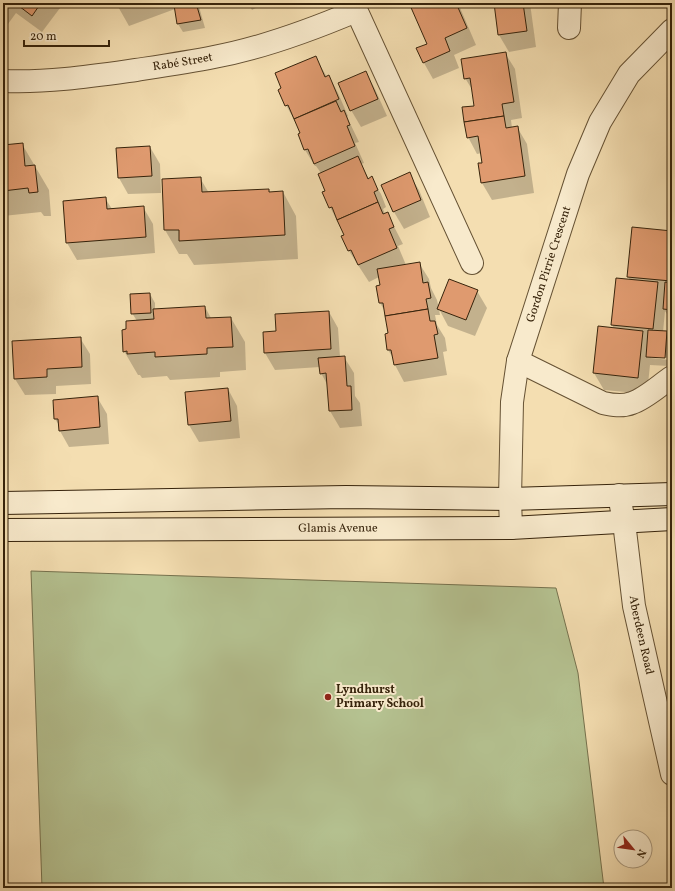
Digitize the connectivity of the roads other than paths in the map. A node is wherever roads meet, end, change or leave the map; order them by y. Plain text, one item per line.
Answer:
1 (570, 3) edge
2 (354, 7) edge
3 (569, 28) dead end
4 (672, 30) edge
5 (3, 82) edge
6 (472, 263) dead end
7 (518, 361) junction
8 (672, 377) edge
9 (672, 494) edge
10 (619, 495) junction
11 (510, 499) junction
12 (3, 503) edge
13 (672, 519) edge
14 (624, 522) junction
15 (511, 528) junction
16 (3, 530) edge
17 (672, 774) edge

1 - 3 street
2 - 5 street, Rabé Street
2 - 6 street, Rabé Street
4 - 7 street, Gordon Pirrie Crescent
7 - 8 street
7 - 11 street, Gordon Pirrie Crescent
9 - 10 street
10 - 11 street
10 - 14 street, Aberdeen Road
11 - 12 street
11 - 15 street, Gordon Pirrie Crescent
13 - 14 street, Glamis Avenue
14 - 15 street, Glamis Avenue
14 - 17 street, Aberdeen Road
15 - 16 street, Glamis Avenue

